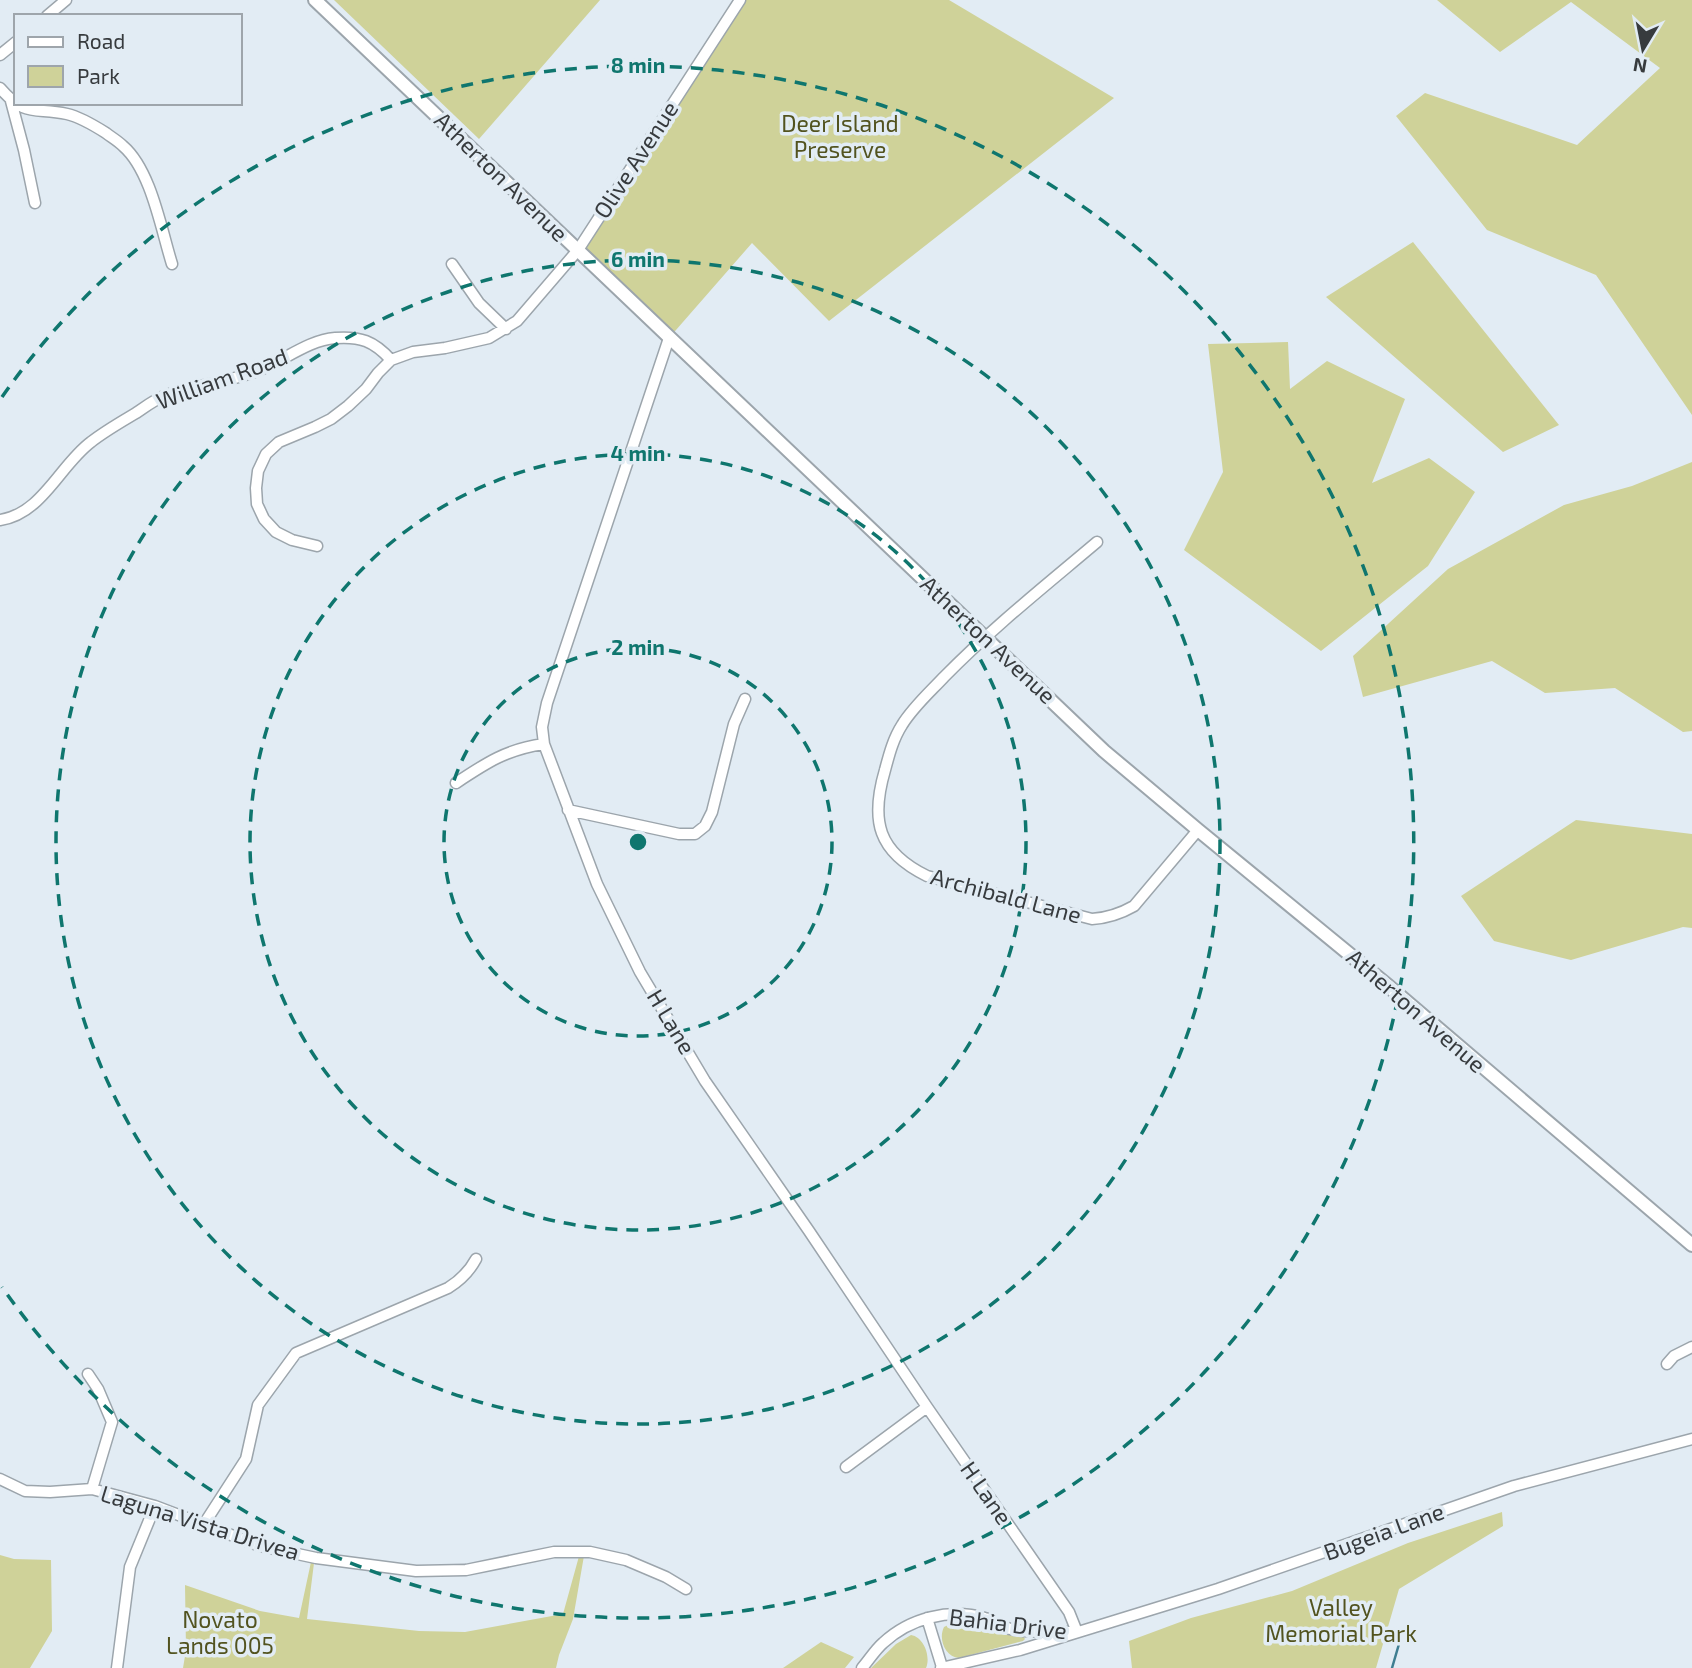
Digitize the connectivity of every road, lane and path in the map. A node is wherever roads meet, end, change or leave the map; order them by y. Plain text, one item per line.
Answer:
1 (66, 0) edge
2 (315, 0) edge
3 (740, 0) edge
4 (49, 14) edge
5 (14, 44) edge
6 (0, 55) edge
7 (0, 88) edge
8 (11, 101) junction
9 (14, 103) edge
10 (19, 105) edge
11 (34, 203) dead end
12 (578, 250) junction
13 (172, 264) dead end
14 (452, 264) dead end
15 (506, 329) junction
16 (669, 338) junction
17 (391, 360) junction
18 (0, 520) edge
19 (1097, 542) dead end
20 (317, 546) dead end
21 (984, 637) junction
22 (745, 699) dead end
23 (544, 744) junction
24 (456, 783) dead end
25 (568, 810) junction
26 (1198, 830) junction
27 (1692, 1245) edge
28 (476, 1259) dead end
29 (1692, 1347) edge
30 (1667, 1364) dead end
31 (88, 1374) dead end
32 (927, 1408) junction
33 (1692, 1439) edge
34 (846, 1467) dead end
35 (0, 1479) edge
36 (92, 1489) junction
37 (155, 1506) junction
38 (204, 1524) junction
39 (686, 1589) dead end
40 (927, 1618) junction
41 (1077, 1632) junction
42 (117, 1668) edge
43 (862, 1668) edge
44 (941, 1668) edge

1 - 4 street
2 - 12 main road, Atherton Avenue
3 - 12 street, Olive Avenue
5 - 6 street
7 - 8 street
8 - 9 street
8 - 11 street
10 - 13 street
12 - 15 street, Olive Avenue
12 - 16 main road, Atherton Avenue
14 - 15 street
15 - 17 street
16 - 21 main road, Atherton Avenue
16 - 23 street, H Lane
17 - 18 street, William Road
17 - 20 street
19 - 21 street, Archibald Lane
21 - 26 main road, Atherton Avenue
21 - 26 street, Archibald Lane
22 - 25 street
23 - 24 street
23 - 25 street, H Lane
25 - 32 street, H Lane
26 - 27 main road, Atherton Avenue
28 - 38 street
29 - 30 street
31 - 36 street
32 - 34 street
32 - 41 street, H Lane
33 - 41 street, Bugeia Lane
35 - 36 street, Laguna Vista Drivea
36 - 37 street, Laguna Vista Drivea
37 - 38 street, Laguna Vista Drivea
37 - 42 street
38 - 39 street, Laguna Vista Drivea
40 - 41 street, Bahia Drive
40 - 43 street, Bahia Drive
40 - 44 street
41 - 44 street, Bahia Drive

